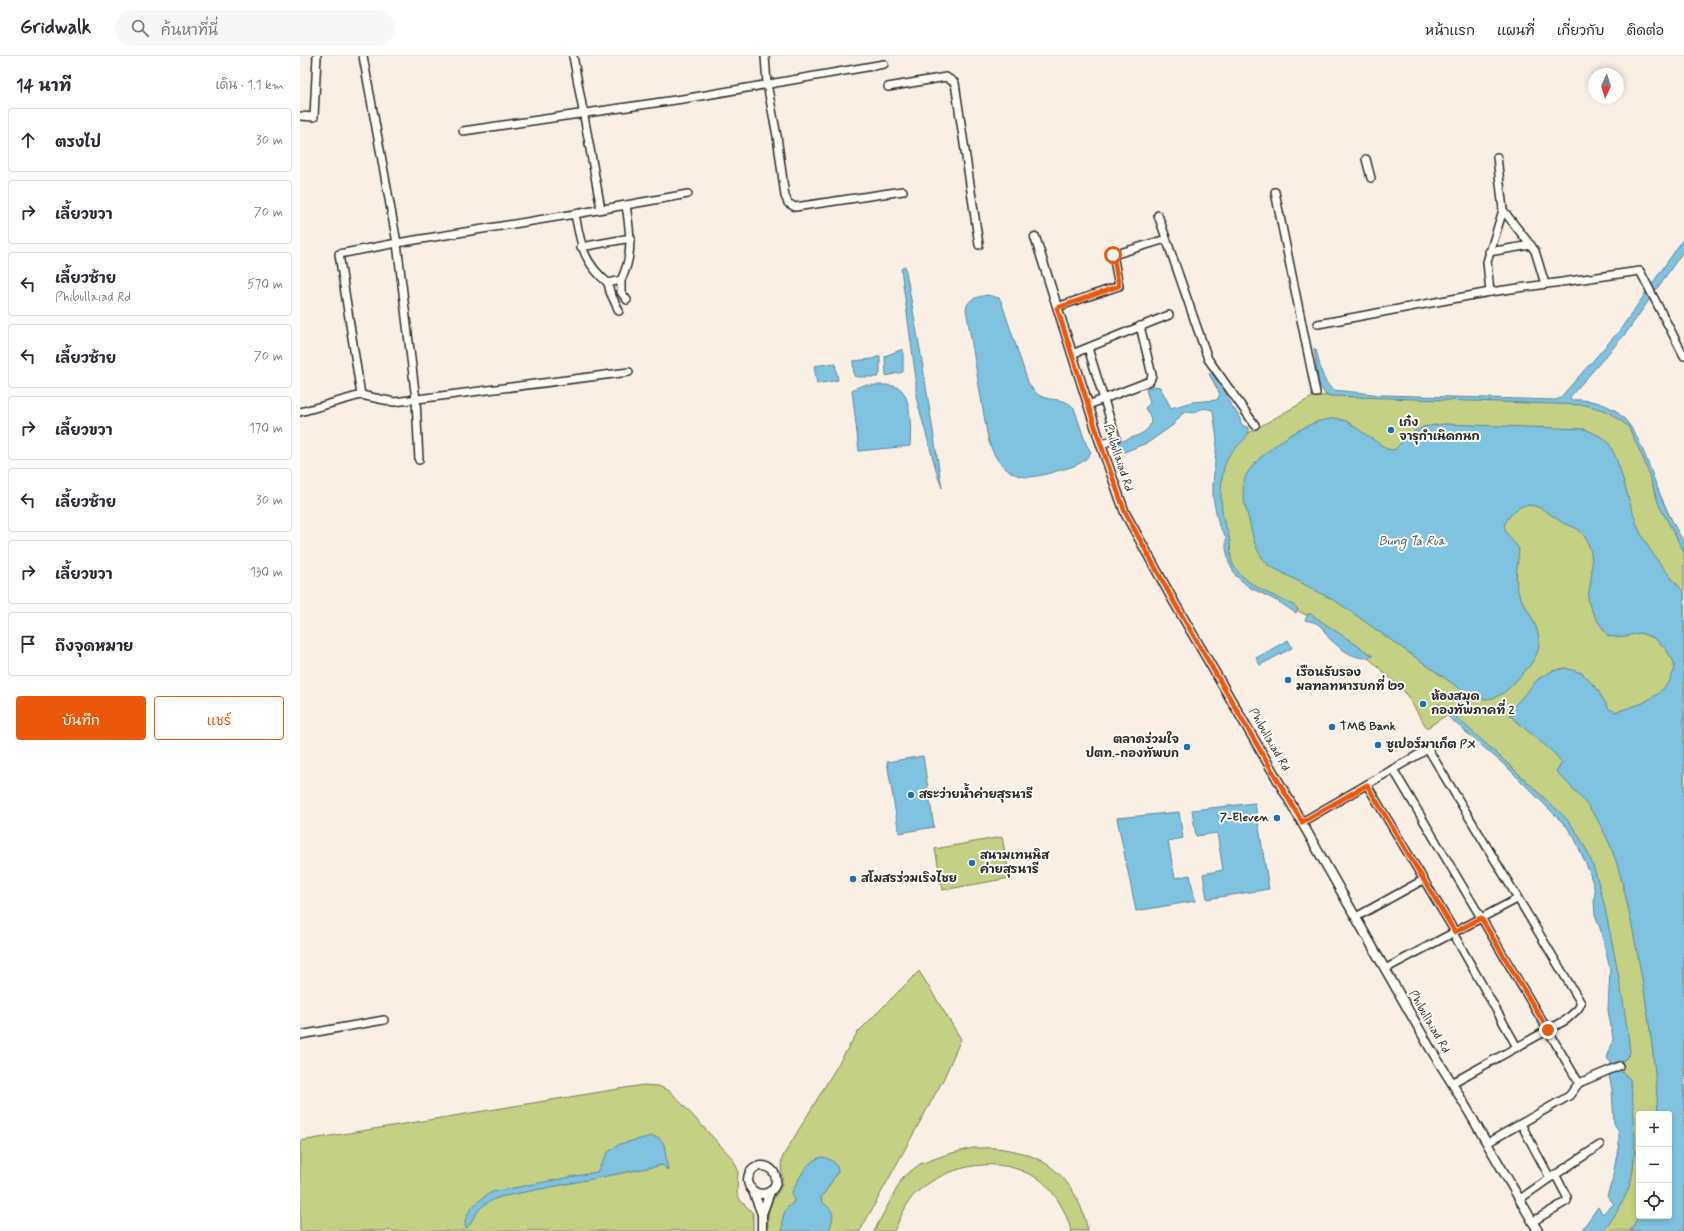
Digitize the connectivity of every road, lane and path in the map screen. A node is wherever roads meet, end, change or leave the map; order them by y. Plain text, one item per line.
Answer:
1 (317, 56) edge
2 (363, 56) edge
3 (573, 56) edge
4 (765, 56) edge
5 (884, 64) dead end
6 (767, 84) junction
7 (888, 87) dead end
8 (582, 113) junction
9 (300, 116) edge
10 (463, 131) dead end
11 (1497, 157) dead end
12 (1366, 159) dead end
13 (1371, 178) dead end
14 (903, 191) dead end
15 (1275, 192) dead end
16 (688, 194) dead end
17 (626, 204) junction
18 (601, 209) junction
19 (1503, 210) junction
20 (575, 214) junction
21 (1158, 214) dead end
22 (1035, 237) dead end
23 (631, 238) junction
24 (1166, 239) junction
25 (397, 243) junction
26 (979, 245) dead end
27 (1531, 245) junction
28 (581, 247) junction
29 (1489, 252) junction
30 (621, 280) junction
31 (608, 283) junction
32 (1545, 284) junction
33 (1490, 292) junction
34 (627, 300) dead end
35 (1057, 308) junction
36 (619, 311) dead end
37 (1169, 315) dead end
38 (1318, 324) dead end
39 (1140, 326) junction
40 (1088, 348) junction
41 (1072, 354) junction
42 (1684, 356) edge
43 (629, 372) dead end
44 (1316, 393) dead end
45 (361, 395) junction
46 (1104, 398) junction
47 (416, 400) junction
48 (1088, 405) junction
49 (300, 412) edge
50 (1255, 425) dead end
51 (1101, 445) junction
52 (419, 460) dead end
53 (1393, 770) junction
54 (1367, 785) junction
55 (1302, 822) junction
56 (1423, 880) junction
57 (1518, 899) junction
58 (1356, 917) junction
59 (1481, 918) junction
60 (1454, 933) junction
61 (1385, 969) junction
62 (384, 1020) dead end
63 (1548, 1030) junction
64 (300, 1035) edge
65 (1517, 1047) junction
66 (1619, 1066) dead end
67 (1452, 1083) junction
68 (1579, 1083) junction
69 (1521, 1124) junction
70 (1487, 1143) junction
71 (1600, 1145) dead end
72 (1553, 1176) junction
73 (753, 1191) junction
74 (770, 1192) junction
75 (1520, 1199) junction
76 (762, 1214) junction
77 (1532, 1222) junction
78 (762, 1231) edge
79 (1538, 1231) edge

1 - 9 street
2 - 25 street
3 - 8 street
4 - 6 street
5 - 6 street
6 - 8 street
6 - 14 street
7 - 26 street
8 - 10 street
8 - 18 street
11 - 19 street
12 - 13 street
15 - 44 street
16 - 17 street
17 - 18 street
17 - 23 street
18 - 20 street
19 - 27 street
19 - 29 street
20 - 25 street
20 - 28 street
21 - 24 street
22 - 35 street, Phibullaiad Rd
23 - 28 street
23 - 30 street
24 - 35 street
24 - 50 street
25 - 45 street
25 - 47 street
27 - 29 street
27 - 32 street
28 - 31 street
29 - 33 street
30 - 31 street
30 - 34 street
31 - 36 street
32 - 33 street
32 - 42 street
33 - 38 street
35 - 41 street, Phibullaiad Rd
37 - 39 street
39 - 40 street
39 - 46 street
40 - 41 street
40 - 46 street
41 - 48 street, Phibullaiad Rd
43 - 47 street
45 - 47 street
45 - 49 street
46 - 48 street
46 - 51 street
47 - 52 street
48 - 51 street, Phibullaiad Rd
51 - 55 street, Phibullaiad Rd
53 - 54 street
53 - 57 street
53 - 59 street
54 - 55 street
54 - 56 street
55 - 58 street, Phibullaiad Rd
56 - 58 street
56 - 60 street
57 - 59 street
57 - 63 street
58 - 61 street, Phibullaiad Rd
59 - 60 street
59 - 63 street
60 - 61 street
60 - 65 street
61 - 67 street, Phibullaiad Rd
62 - 64 street
63 - 65 street
63 - 68 street
65 - 67 street
66 - 68 street
67 - 70 street, Phibullaiad Rd
68 - 69 street
69 - 70 street
69 - 72 street
70 - 75 street, Phibullaiad Rd
71 - 72 street
72 - 75 street
72 - 77 street
73 - 74 street
73 - 74 street
73 - 76 street
74 - 76 street
75 - 77 street, Phibullaiad Rd
76 - 78 street
77 - 79 street, Phibullaiad Rd

